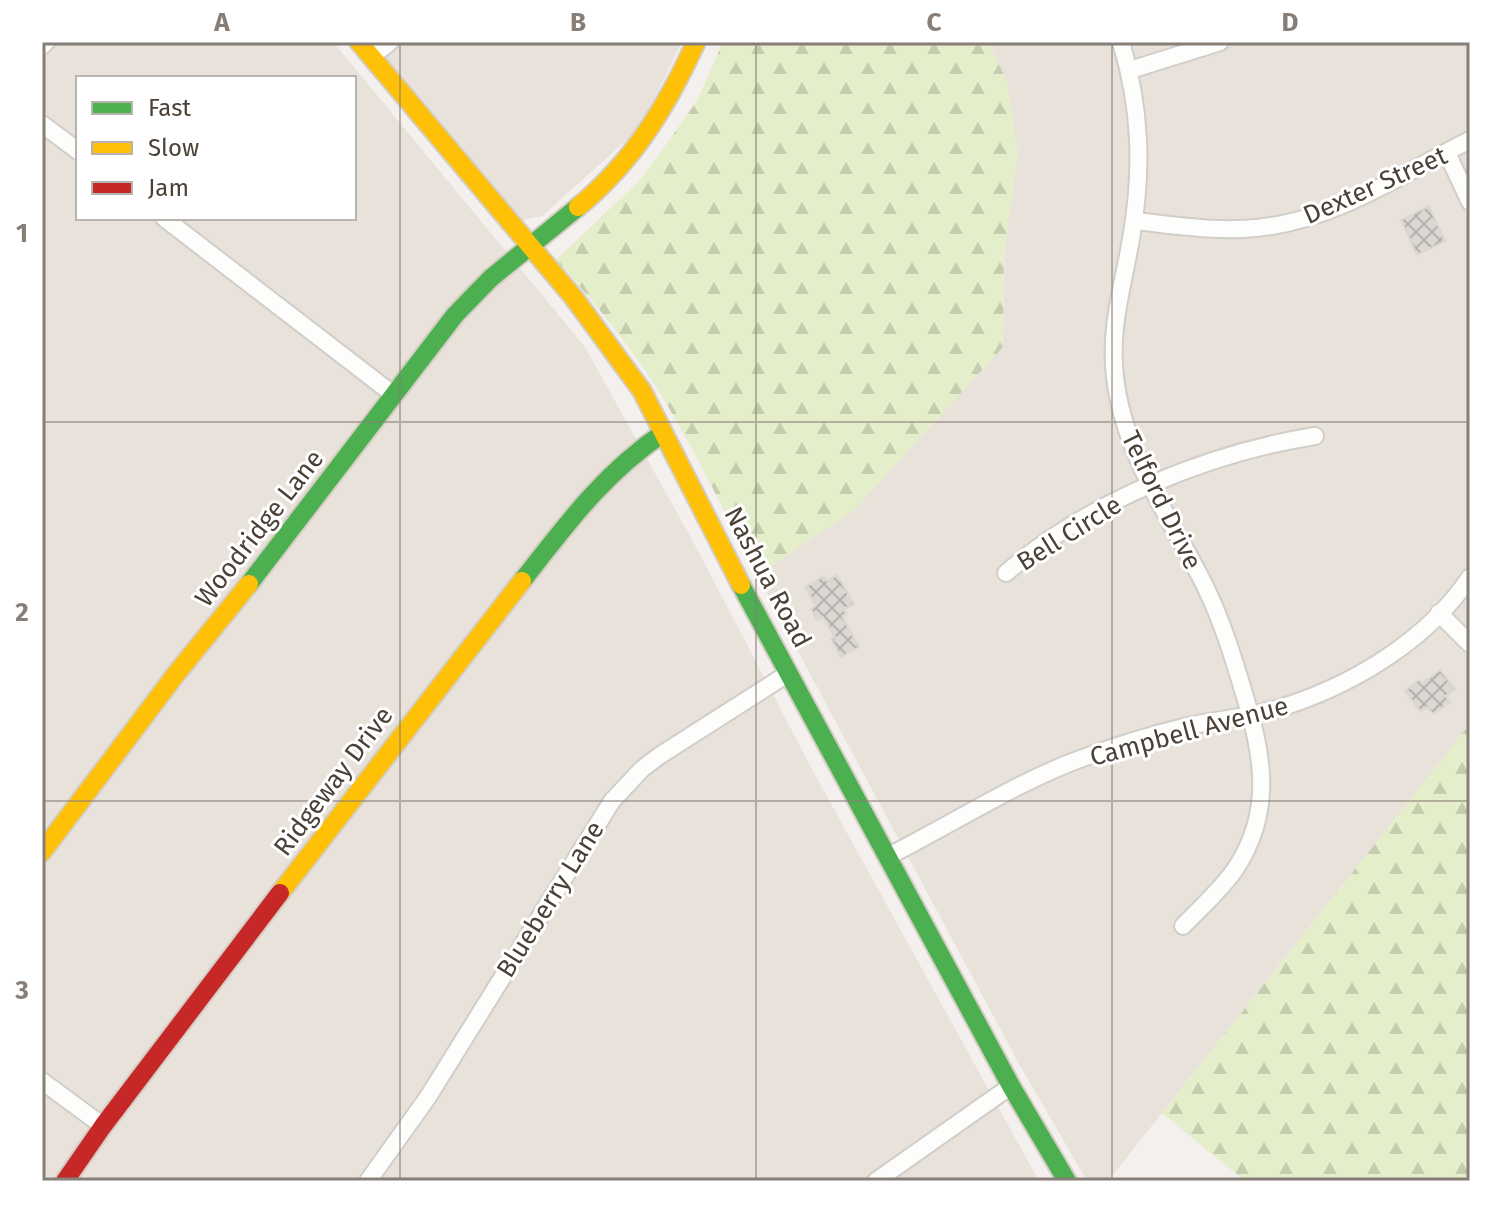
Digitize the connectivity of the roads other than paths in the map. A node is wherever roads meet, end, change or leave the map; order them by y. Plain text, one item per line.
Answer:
1 (390, 42) edge
2 (696, 42) edge
3 (1121, 42) edge
4 (1220, 42) edge
5 (365, 49) edge
6 (1130, 70) junction
7 (42, 124) edge
8 (1470, 140) edge
9 (76, 150) edge
10 (1447, 153) junction
11 (1470, 202) edge
12 (167, 220) edge
13 (1134, 221) junction
14 (528, 246) junction
15 (394, 395) junction
16 (663, 433) junction
17 (1315, 436) dead end
18 (1150, 486) junction
19 (1006, 573) dead end
20 (1470, 577) edge
21 (1439, 613) junction
22 (1470, 644) edge
23 (789, 673) junction
24 (1251, 713) junction
25 (42, 852) edge
26 (889, 856) junction
27 (1183, 926) dead end
28 (42, 1081) edge
29 (1011, 1086) junction
30 (103, 1126) junction
31 (65, 1181) edge
32 (368, 1181) edge
33 (876, 1181) edge
34 (1067, 1181) edge

1 - 5 street
2 - 14 street
3 - 6 street, Telford Drive
4 - 6 street
5 - 14 street, Nashua Road
6 - 13 street, Telford Drive
7 - 9 street
8 - 10 street, Dexter Street
10 - 11 street
10 - 13 street, Dexter Street
12 - 15 street
13 - 18 street, Telford Drive
14 - 15 street, Woodridge Lane
14 - 16 street, Nashua Road
15 - 25 street, Woodridge Lane
16 - 23 street, Nashua Road
16 - 30 street, Ridgeway Drive
17 - 18 street, Bell Circle
18 - 19 street, Bell Circle
18 - 24 street, Telford Drive
20 - 21 street, Campbell Avenue
21 - 22 street
21 - 24 street, Campbell Avenue
23 - 26 street, Nashua Road
23 - 32 street, Blueberry Lane
24 - 26 street, Campbell Avenue
24 - 27 street, Telford Drive
26 - 29 street, Nashua Road
28 - 30 street
29 - 33 street
29 - 34 street, Nashua Road
30 - 31 street, Ridgeway Drive

